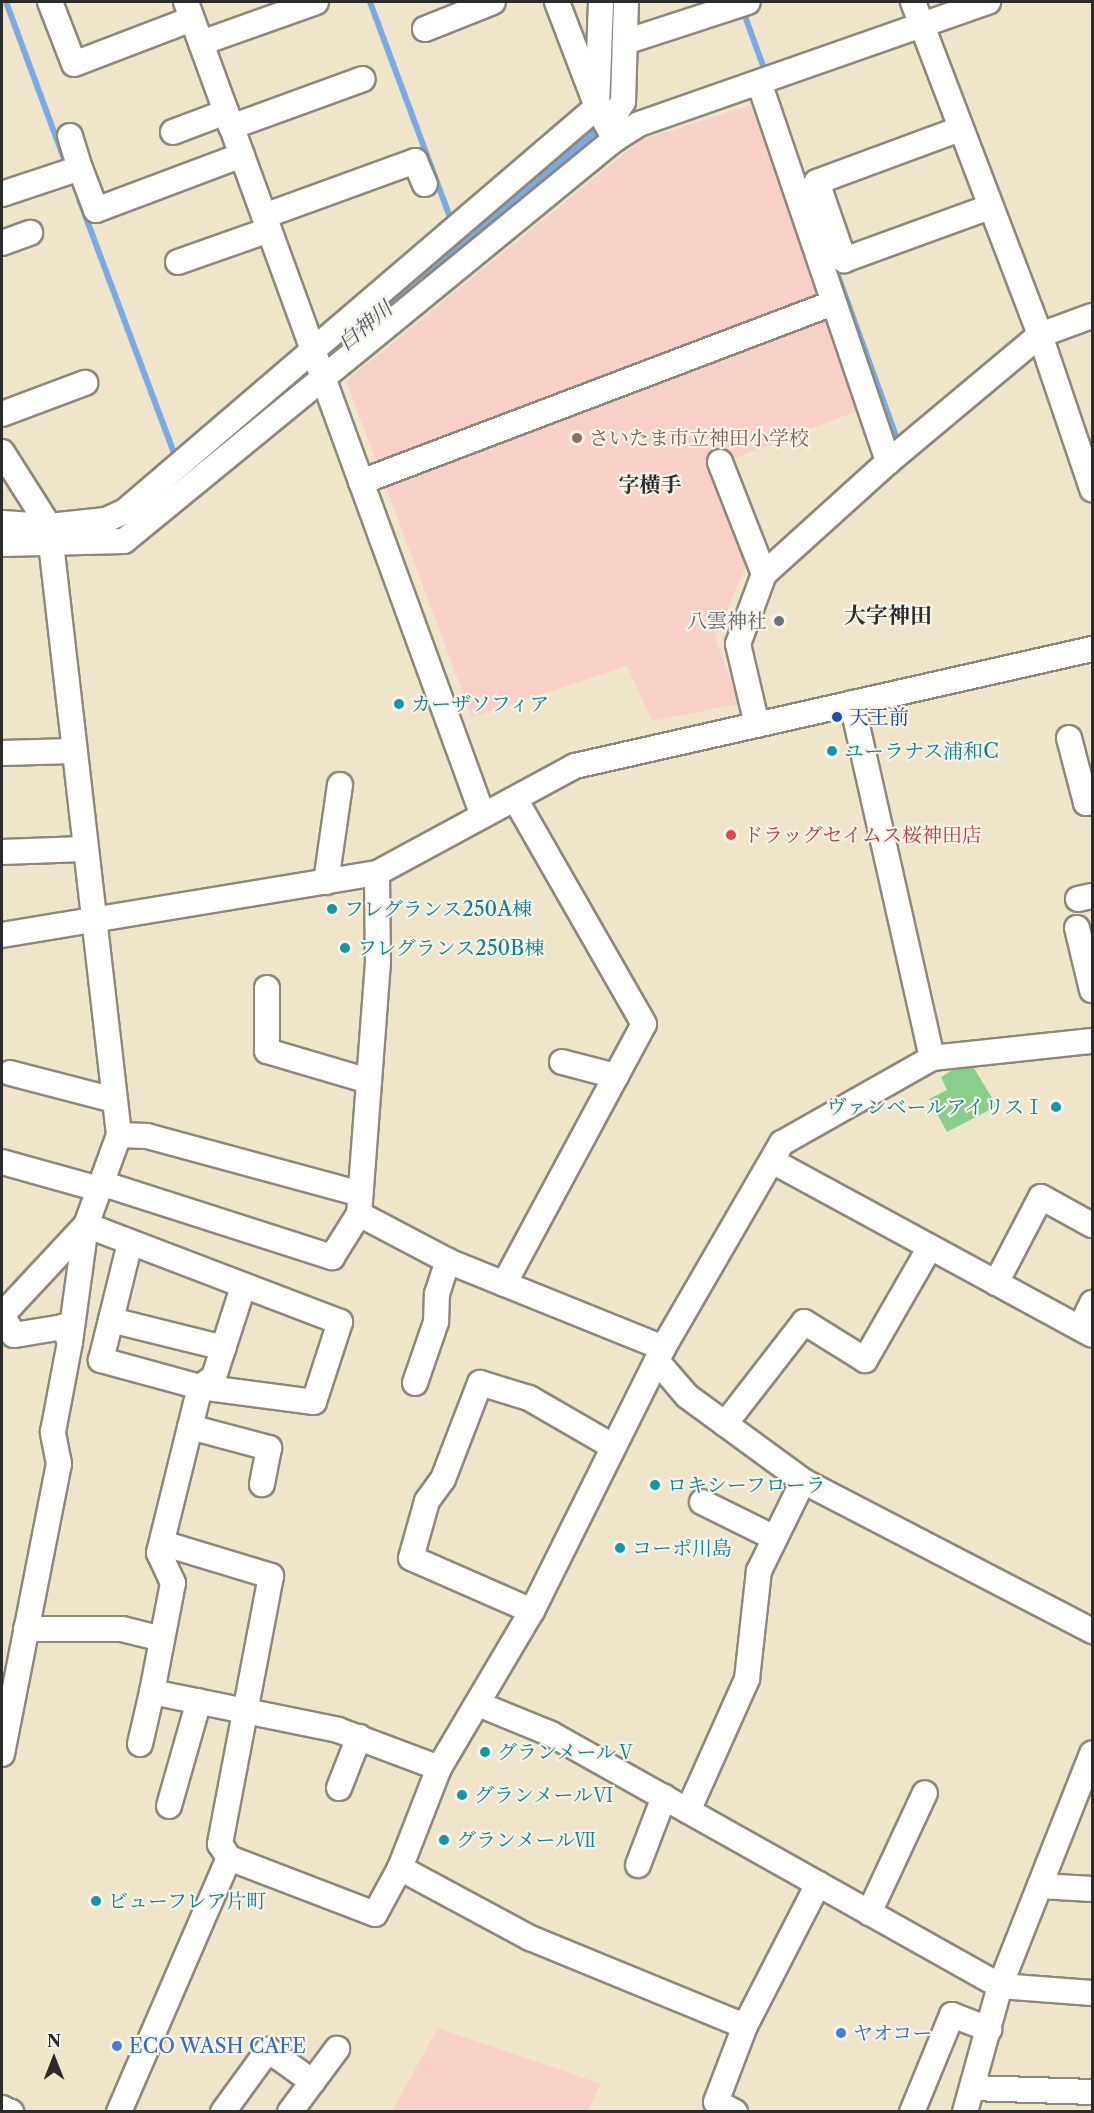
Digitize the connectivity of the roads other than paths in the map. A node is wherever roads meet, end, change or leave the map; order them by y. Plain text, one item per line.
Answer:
1 (50, 2) edge
2 (316, 2) edge
3 (493, 2) edge
4 (557, 2) edge
5 (601, 2) edge
6 (626, 2) edge
7 (748, 2) edge
8 (913, 2) edge
9 (988, 2) edge
10 (189, 10) edge
11 (921, 27) junction
12 (424, 29) dead end
13 (625, 42) junction
14 (201, 43) junction
15 (363, 79) dead end
16 (760, 85) junction
17 (229, 119) junction
18 (607, 123) junction
19 (960, 129) junction
20 (173, 132) dead end
21 (70, 136) dead end
22 (242, 155) junction
23 (80, 168) junction
24 (425, 184) dead end
25 (2, 194) edge
26 (990, 207) junction
27 (267, 223) junction
28 (30, 233) dead end
29 (2, 243) edge
30 (178, 262) dead end
31 (833, 303) junction
32 (1092, 316) edge
33 (1040, 335) junction
34 (312, 349) junction
35 (323, 378) junction
36 (85, 383) dead end
37 (2, 414) edge
38 (2, 452) edge
39 (720, 462) dead end
40 (888, 462) junction
41 (361, 482) junction
42 (1092, 489) edge
43 (2, 523) edge
44 (50, 535) junction
45 (2, 544) edge
46 (764, 574) junction
47 (1092, 649) edge
48 (852, 703) junction
49 (757, 725) junction
50 (1070, 738) dead end
51 (74, 752) junction
52 (2, 753) edge
53 (340, 785) dead end
54 (515, 799) junction
55 (1092, 802) edge
56 (483, 816) junction
57 (84, 849) junction
58 (2, 852) edge
59 (377, 873) junction
60 (326, 882) junction
61 (92, 919) junction
62 (1077, 928) dead end
63 (2, 935) edge
64 (267, 988) dead end
65 (1092, 990) edge
66 (1092, 1041) edge
67 (932, 1058) junction
68 (562, 1062) dead end
69 (10, 1073) dead end
70 (616, 1076) junction
71 (369, 1081) junction
72 (114, 1100) junction
73 (119, 1136) junction
74 (772, 1161) junction
75 (2, 1162) edge
76 (100, 1186) junction
77 (360, 1204) junction
78 (86, 1225) junction
79 (1092, 1226) edge
80 (130, 1243) junction
81 (930, 1247) junction
82 (448, 1261) junction
83 (996, 1283) junction
84 (504, 1284) junction
85 (243, 1287) junction
86 (1092, 1303) edge
87 (2, 1315) edge
88 (111, 1320) junction
89 (1086, 1332) edge
90 (70, 1342) junction
91 (224, 1348) junction
92 (660, 1354) junction
93 (415, 1383) dead end
94 (200, 1387) junction
95 (725, 1424) junction
96 (190, 1427) junction
97 (612, 1446) junction
98 (803, 1481) junction
99 (262, 1484) dead end
100 (702, 1502) dead end
101 (775, 1538) junction
102 (162, 1544) junction
103 (532, 1611) junction
104 (26, 1629) junction
105 (1092, 1631) edge
106 (162, 1639) junction
107 (152, 1692) junction
108 (199, 1701) junction
109 (478, 1704) junction
110 (248, 1710) junction
111 (359, 1737) junction
112 (140, 1744) dead end
113 (2, 1747) edge
114 (1092, 1754) edge
115 (439, 1768) junction
116 (339, 1788) dead end
117 (925, 1793) dead end
118 (664, 1797) junction
119 (1083, 1802) edge
120 (169, 1806) dead end
121 (688, 1811) junction
122 (229, 1858) junction
123 (638, 1865) dead end
124 (400, 1868) junction
125 (818, 1884) junction
126 (1040, 1886) junction
127 (1092, 1889) edge
128 (869, 1913) junction
129 (1000, 1986) junction
130 (1092, 1993) edge
131 (745, 2026) junction
132 (989, 2029) junction
133 (337, 2049) dead end
134 (313, 2082) junction
135 (972, 2088) junction
136 (1092, 2092) edge
137 (2, 2108) edge
138 (11, 2112) edge
139 (119, 2112) edge
140 (223, 2112) edge
141 (290, 2112) edge
142 (735, 2112) edge
143 (912, 2112) edge
144 (965, 2112) edge

1 - 10 street
2 - 14 street
3 - 12 street
4 - 18 street
5 - 18 street
6 - 13 street
7 - 13 street
8 - 11 street
9 - 11 street
10 - 14 street
11 - 16 street
11 - 19 street
13 - 18 street
14 - 17 street
15 - 17 street
16 - 18 street
16 - 31 street
17 - 20 street
17 - 22 street
18 - 34 street
18 - 35 street
19 - 26 street
19 - 26 street
21 - 23 street
22 - 23 street
22 - 27 street
23 - 25 street
24 - 27 street
26 - 33 street
27 - 30 street
27 - 34 street
28 - 29 street
31 - 40 street
31 - 41 street
32 - 33 street
33 - 40 street
33 - 42 street
34 - 35 street
34 - 44 street
35 - 41 street
35 - 44 street
36 - 37 street
38 - 44 street
39 - 46 street
40 - 46 street
41 - 56 street
43 - 44 street
44 - 45 street
44 - 51 street
46 - 49 street
47 - 48 street
48 - 49 street
48 - 67 street
49 - 54 street
50 - 55 street
51 - 52 street
51 - 57 street
53 - 60 street
54 - 56 street
54 - 70 street
56 - 59 street
57 - 58 street
57 - 61 street
59 - 60 street
59 - 71 street
60 - 61 street
61 - 63 street
61 - 72 street
62 - 65 street
64 - 71 street
66 - 67 street
67 - 74 street
68 - 70 street
69 - 72 street
70 - 84 street
71 - 77 street
72 - 73 street
73 - 76 street
73 - 77 street
74 - 81 street
74 - 92 street
75 - 76 street
76 - 77 street
76 - 78 street
77 - 82 street
78 - 80 street
78 - 87 street
78 - 90 street
79 - 83 street
80 - 85 street
80 - 88 street
81 - 83 street
81 - 95 street
82 - 84 street
82 - 93 street
83 - 89 street
84 - 92 street
85 - 91 street
85 - 94 street
86 - 89 street
87 - 90 street
88 - 91 street
88 - 94 street
90 - 104 street
91 - 94 street
92 - 95 street
92 - 97 street
94 - 96 street
95 - 98 street
96 - 99 street
96 - 102 street
97 - 103 street
97 - 103 street
98 - 101 street
98 - 105 street
100 - 101 street
101 - 121 street
102 - 106 street
102 - 110 street
103 - 109 street
104 - 106 street
104 - 113 street
106 - 107 street
107 - 108 street
107 - 112 street
108 - 110 street
108 - 120 street
109 - 115 street
109 - 118 street
110 - 111 street
110 - 122 street
111 - 115 street
111 - 116 street
114 - 119 street
115 - 124 street
117 - 128 street
118 - 121 street
118 - 123 street
119 - 126 street
121 - 125 street
122 - 124 street
122 - 139 street
124 - 131 street
125 - 128 street
125 - 131 street
126 - 127 street
126 - 129 street
128 - 129 street
129 - 130 street
129 - 132 street
131 - 142 street
132 - 135 street
132 - 143 street
133 - 134 street
134 - 140 street
134 - 141 street
135 - 136 street
135 - 144 street
137 - 138 street

